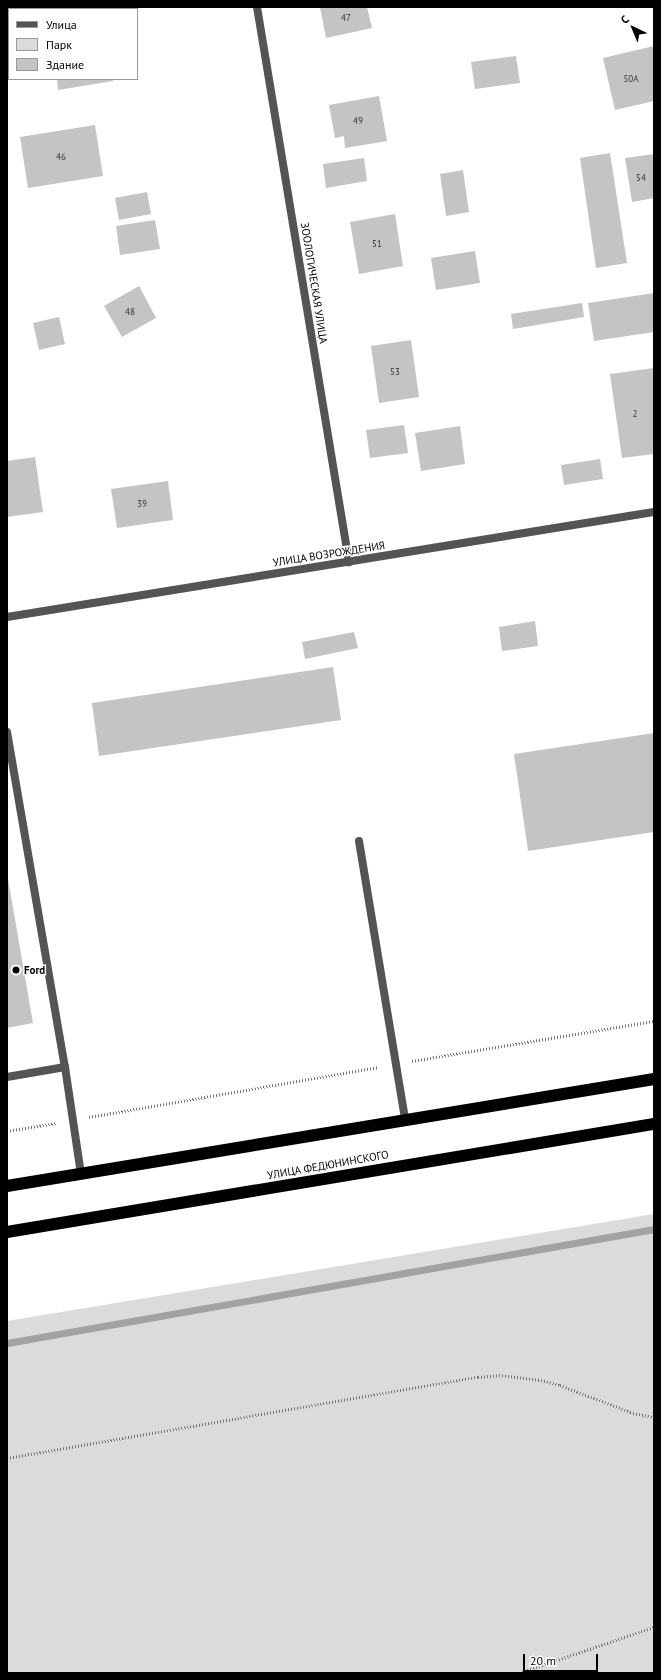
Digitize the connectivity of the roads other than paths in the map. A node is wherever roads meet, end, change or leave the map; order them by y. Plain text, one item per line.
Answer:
1 (257, 7) edge
2 (654, 512) edge
3 (349, 562) junction
4 (7, 617) edge
5 (7, 732) edge
6 (359, 841) dead end
7 (65, 1067) junction
8 (7, 1077) edge
9 (654, 1079) edge
10 (405, 1119) junction
11 (654, 1124) edge
12 (81, 1174) junction
13 (7, 1186) edge
14 (7, 1232) edge

1 - 3 street, ЗООЛОГИЧЕСКАЯ УЛИЦА
2 - 3 street, УЛИЦА ВОЗРОЖДЕНИЯ
3 - 4 street, УЛИЦА ВОЗРОЖДЕНИЯ
5 - 7 street
6 - 10 street
7 - 8 street
7 - 12 street
9 - 10 highway
10 - 12 highway
11 - 14 highway, УЛИЦА ФЕДЮНИНСКОГО
12 - 13 highway

